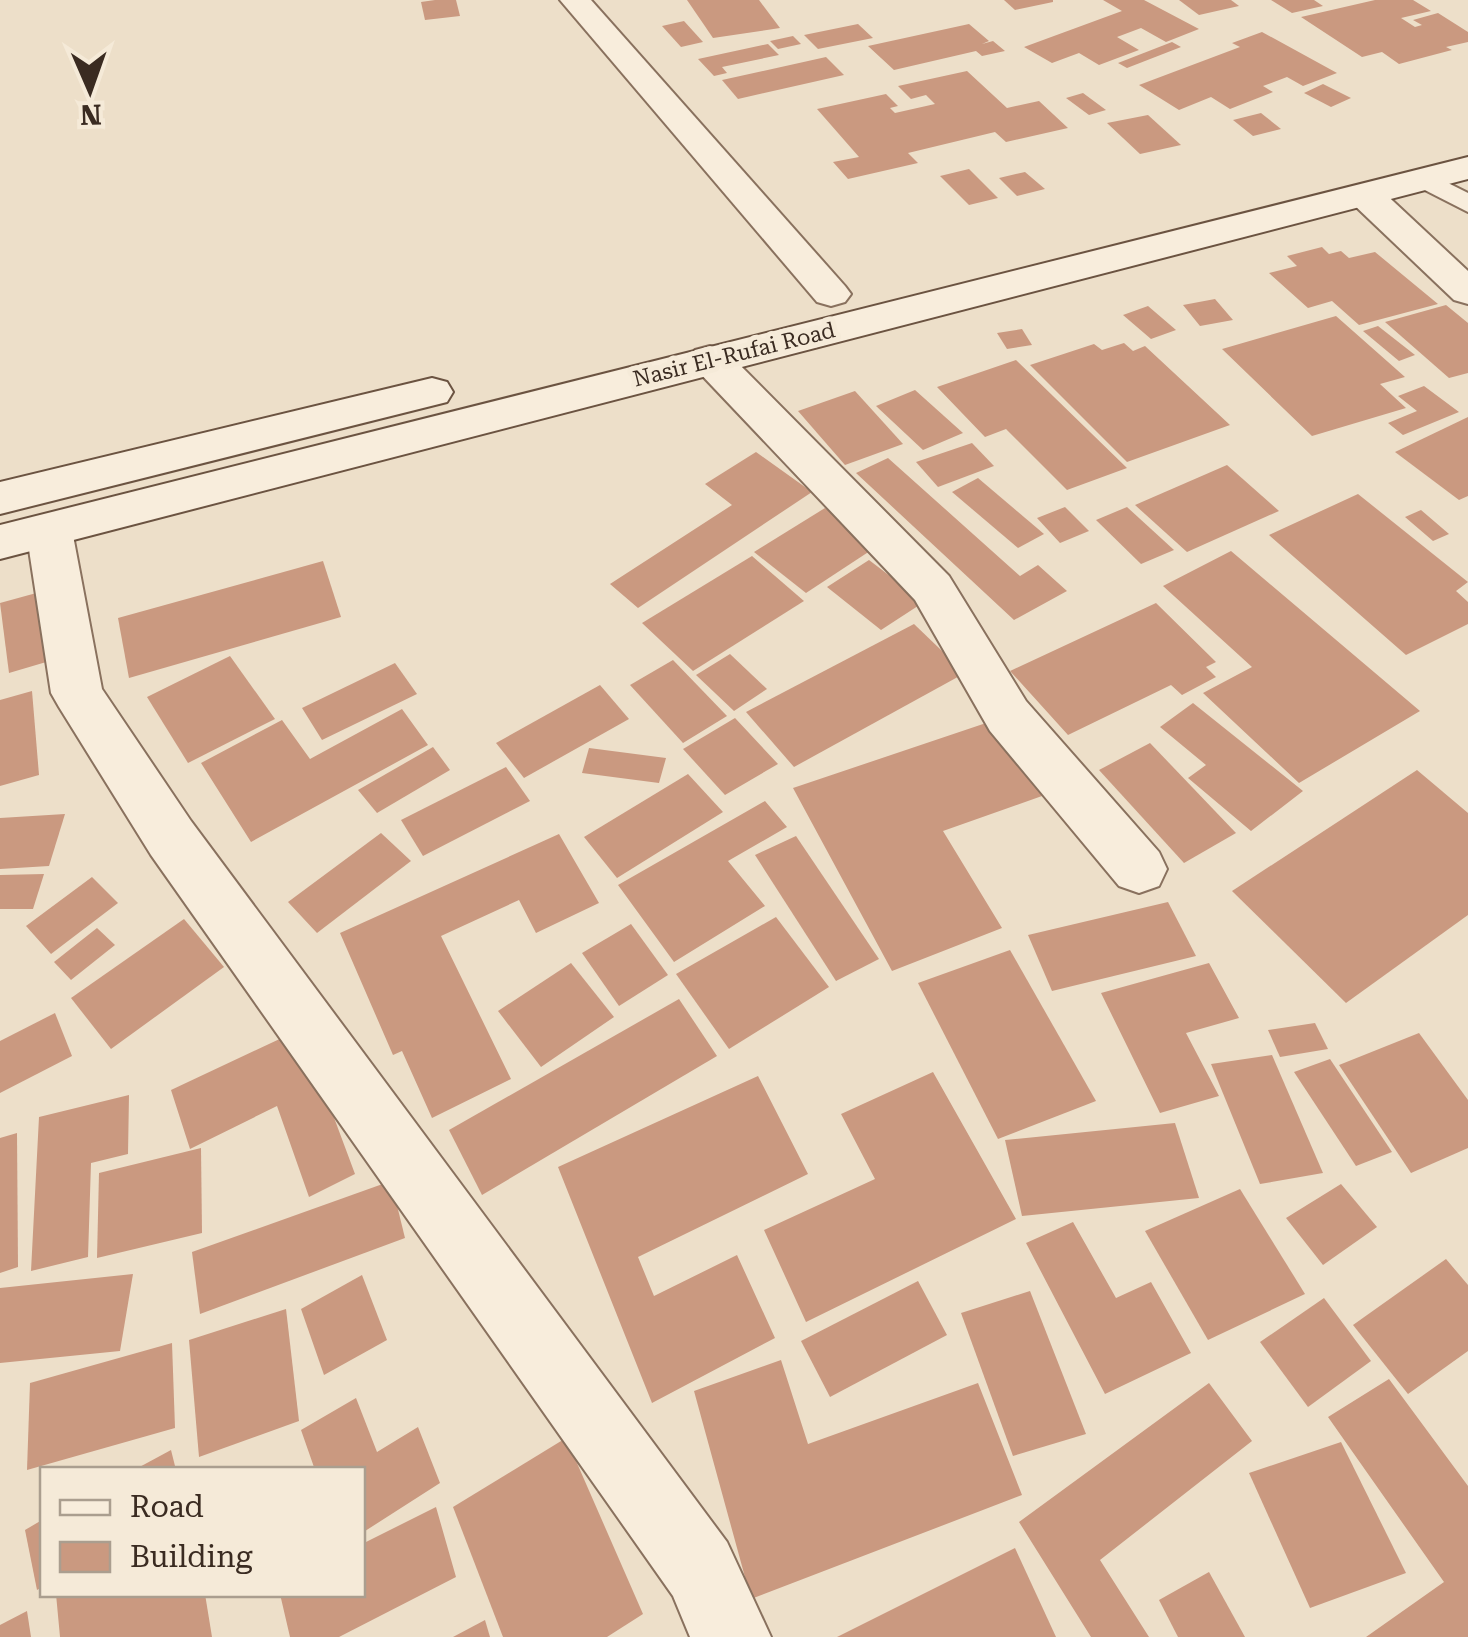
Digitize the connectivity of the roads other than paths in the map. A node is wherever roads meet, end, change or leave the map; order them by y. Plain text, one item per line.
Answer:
1 (575, 0) edge
2 (1468, 133) edge
3 (1468, 168) edge
4 (1424, 179) junction
5 (1365, 194) junction
6 (1468, 204) edge
7 (1468, 292) edge
8 (832, 294) junction
9 (710, 359) junction
10 (561, 360) dead end
11 (464, 384) dead end
12 (16, 523) edge
13 (1139, 868) dead end
14 (731, 1637) edge

1 - 8 main road
2 - 8 main road, Nasir El-Rufai Road
3 - 4 main road, Nasir El-Rufai Road
4 - 5 main road, Nasir El-Rufai Road
4 - 6 lane
5 - 7 main road
5 - 9 main road, Nasir El-Rufai Road
8 - 10 main road, Nasir El-Rufai Road
9 - 12 main road, Nasir El-Rufai Road
9 - 13 main road
11 - 12 main road
12 - 14 main road

